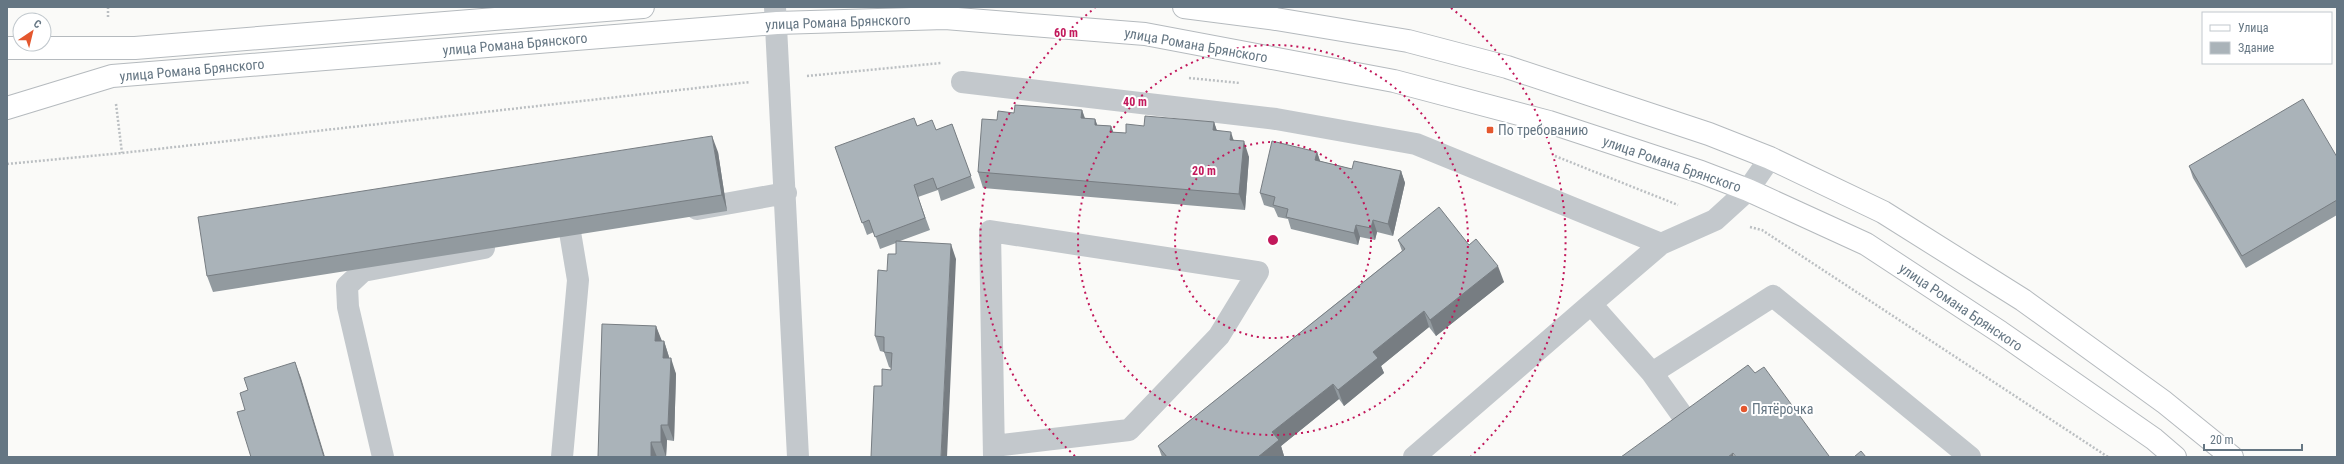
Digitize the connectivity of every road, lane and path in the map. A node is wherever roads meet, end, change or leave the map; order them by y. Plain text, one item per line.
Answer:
1 (643, 7) edge
2 (1184, 7) edge
3 (776, 15) edge
4 (7, 48) edge
5 (944, 63) dead end
6 (1181, 77) dead end
7 (778, 79) junction
8 (962, 82) dead end
9 (1243, 83) dead end
10 (7, 108) edge
11 (1548, 153) dead end
12 (1770, 158) junction
13 (7, 164) edge
14 (1748, 190) junction
15 (786, 193) junction
16 (679, 212) edge
17 (1715, 220) junction
18 (547, 236) edge
19 (1661, 244) junction
20 (501, 245) edge
21 (1591, 304) junction
22 (1652, 373) junction
23 (994, 452) edge
24 (382, 457) edge
25 (562, 457) edge
26 (798, 457) edge
27 (1414, 457) edge
28 (1712, 457) edge
29 (1970, 457) edge
30 (2108, 457) edge
31 (2175, 457) edge
32 (2232, 457) edge

1 - 4 main road, улица Романа Брянского
2 - 12 main road
3 - 7 lane
3 - 10 main road, улица Романа Брянского
3 - 14 main road, улица Романа Брянского
5 - 7 path
6 - 9 path
7 - 13 path
7 - 15 lane
8 - 19 lane
11 - 17 path
12 - 14 lane
12 - 32 main road
14 - 17 lane
14 - 31 main road, улица Романа Брянского
15 - 16 lane
15 - 26 lane
17 - 19 lane
17 - 30 path
18 - 25 lane
19 - 21 lane
20 - 24 lane
21 - 22 lane
21 - 27 lane
22 - 28 lane
22 - 29 lane
23 - 23 lane

